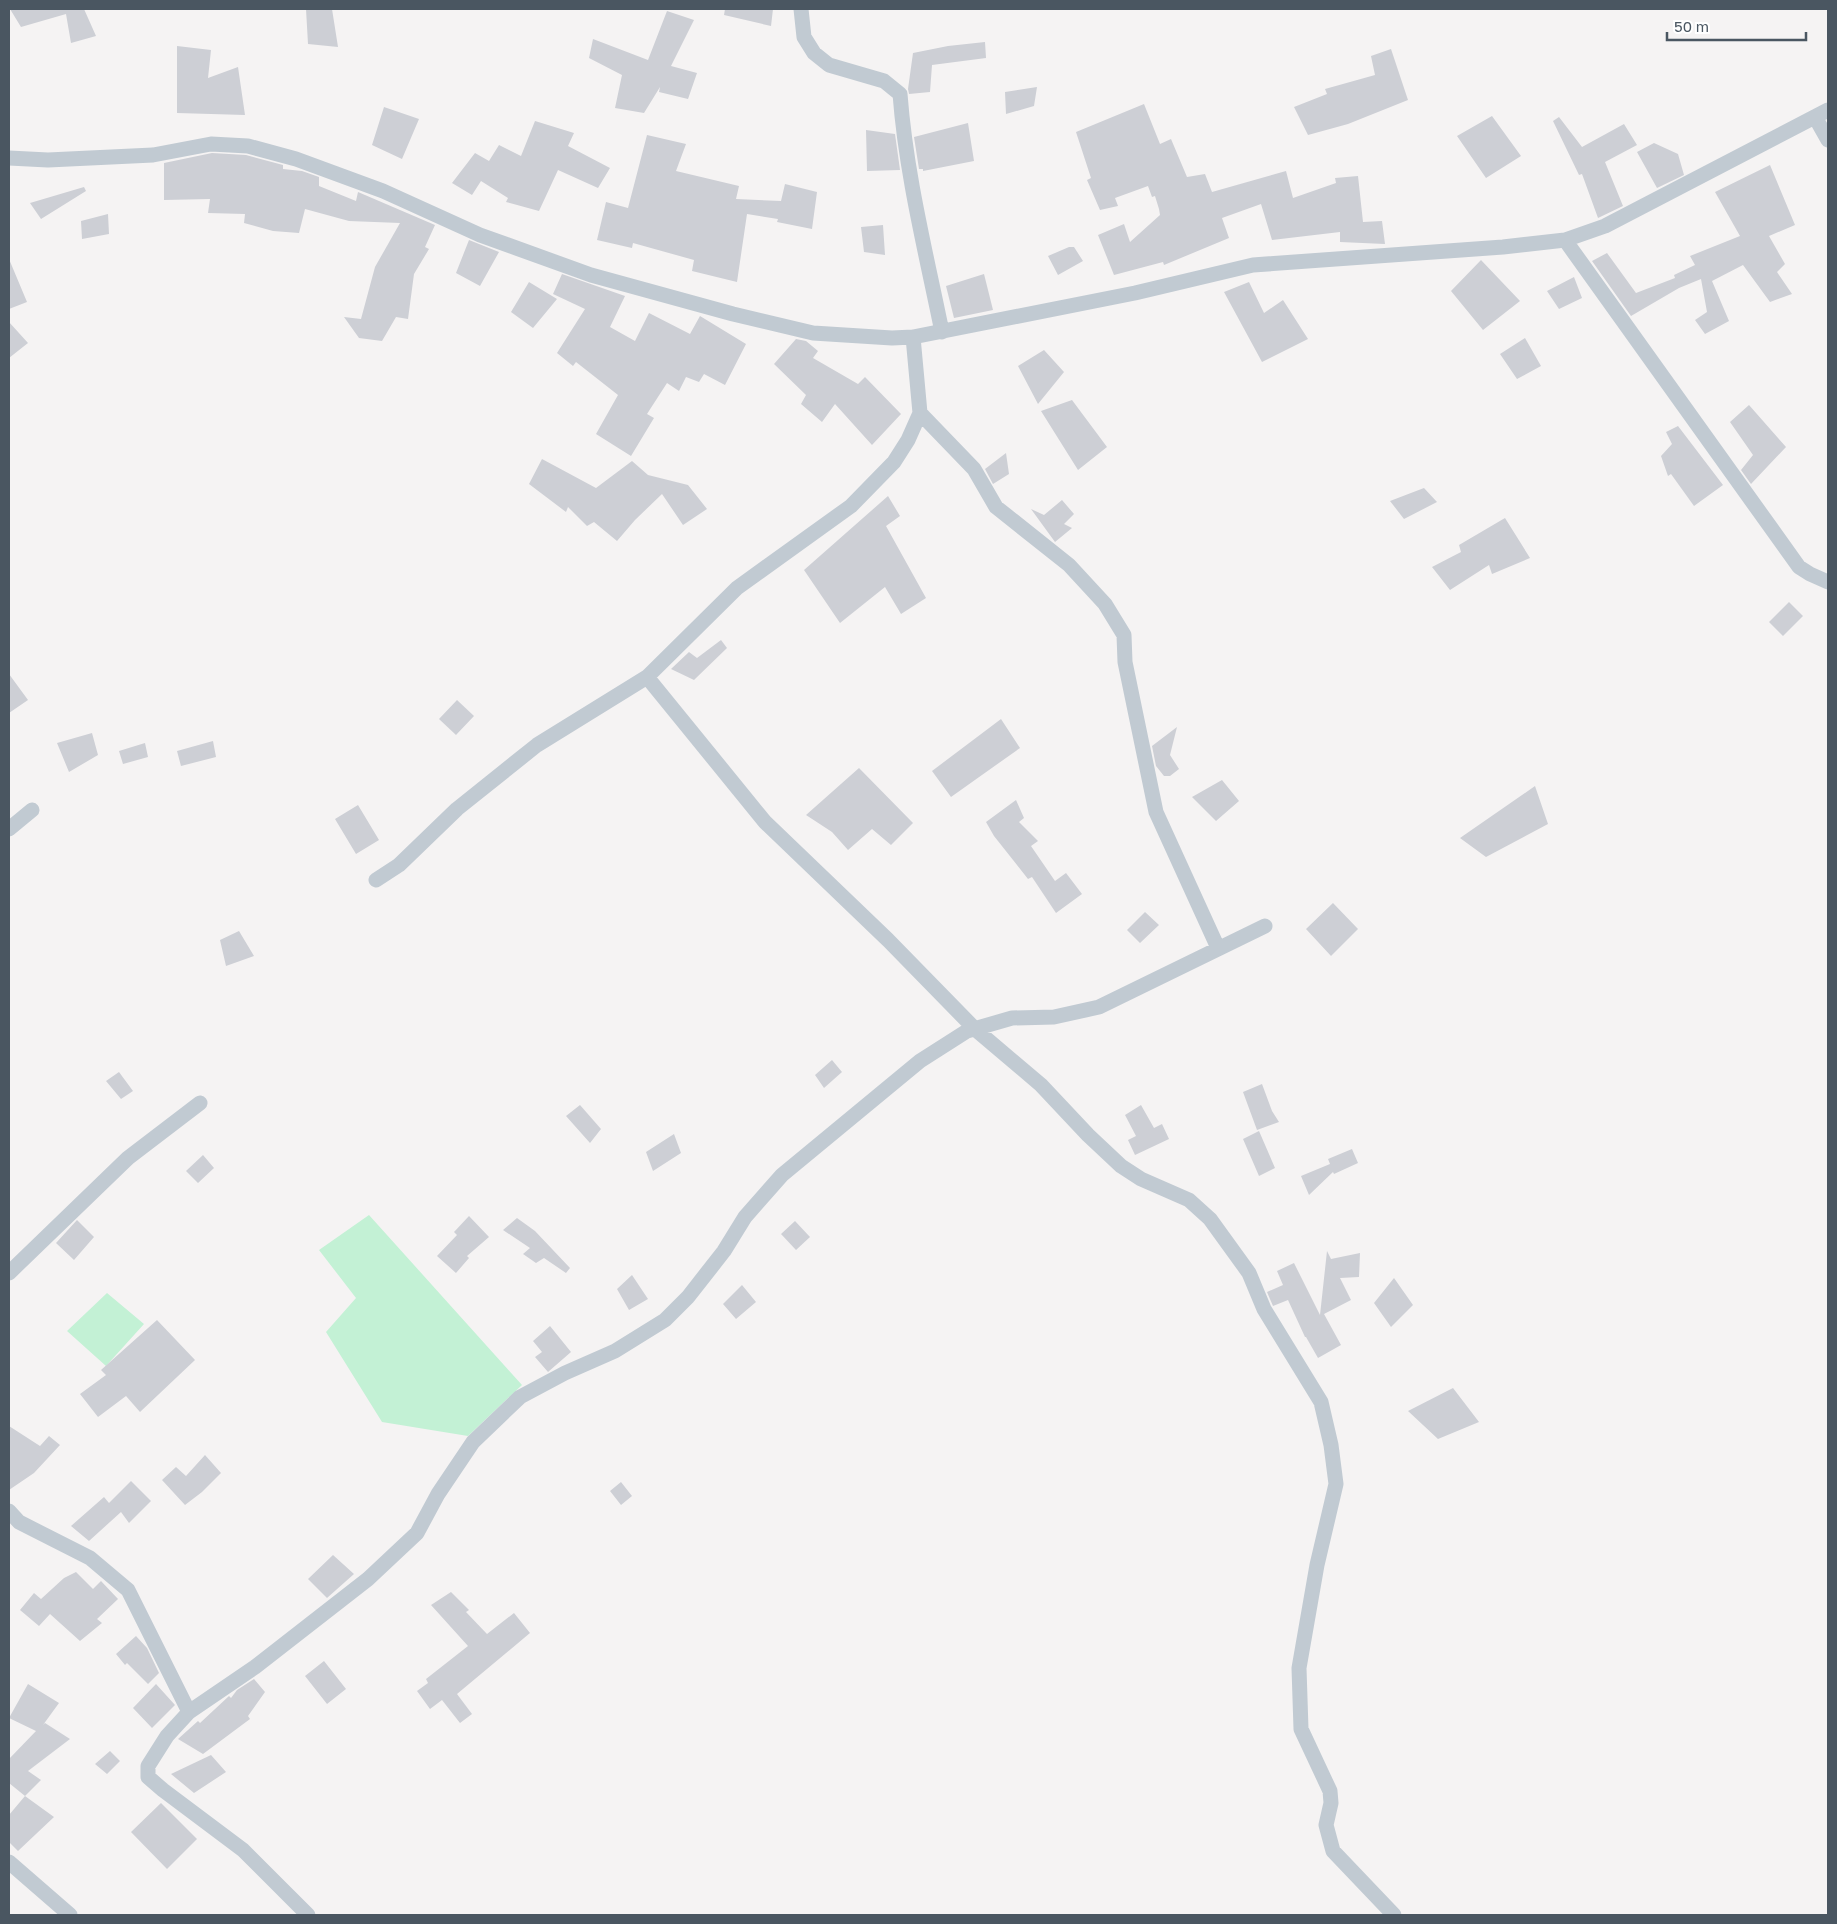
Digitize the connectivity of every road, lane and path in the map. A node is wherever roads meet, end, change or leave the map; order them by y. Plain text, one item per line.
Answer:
1 (801, 9) edge
2 (1822, 114) edge
3 (1828, 140) edge
4 (9, 158) edge
5 (1565, 240) junction
6 (942, 332) junction
7 (913, 337) junction
8 (920, 413) junction
9 (1828, 582) edge
10 (647, 677) junction
11 (32, 810) dead end
12 (9, 828) edge
13 (376, 880) dead end
14 (1265, 926) dead end
15 (1218, 948) junction
16 (975, 1029) junction
17 (200, 1103) dead end
18 (9, 1273) edge
19 (9, 1511) edge
20 (189, 1712) junction
21 (9, 1862) edge
22 (70, 1915) edge
23 (308, 1915) edge
24 (1394, 1915) edge

1 - 6 street
2 - 3 street
2 - 5 street
4 - 7 street
5 - 6 street
5 - 9 street
6 - 7 street
7 - 8 street
8 - 10 street
8 - 15 street
10 - 13 street
10 - 16 street
11 - 12 street
14 - 15 street
15 - 16 street
16 - 20 street
16 - 24 street
17 - 18 street
19 - 20 street
20 - 23 street
21 - 22 street

